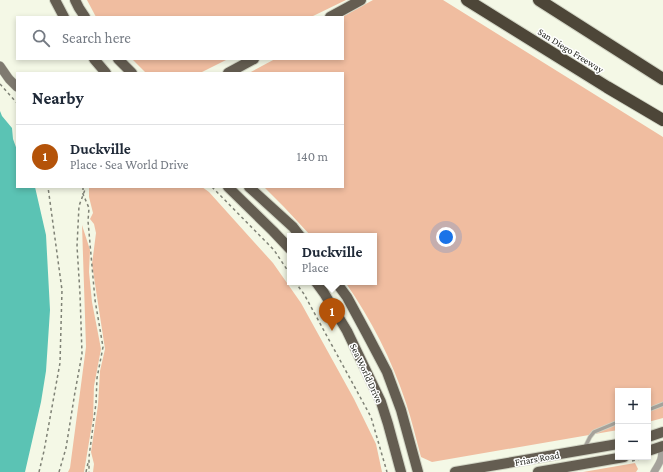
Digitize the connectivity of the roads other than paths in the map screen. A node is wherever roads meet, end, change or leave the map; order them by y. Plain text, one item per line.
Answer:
1 (55, 0) edge
2 (75, 0) edge
3 (361, 0) edge
4 (467, 0) edge
5 (539, 0) edge
6 (63, 16) edge
7 (84, 16) edge
8 (332, 16) edge
9 (95, 60) edge
10 (119, 60) edge
11 (252, 60) edge
12 (0, 66) edge
13 (105, 72) edge
14 (131, 72) edge
15 (230, 72) edge
16 (663, 79) edge
17 (16, 86) edge
18 (607, 87) junction
19 (663, 120) edge
20 (663, 129) edge
21 (229, 188) edge
22 (250, 188) edge
23 (297, 233) edge
24 (287, 247) edge
25 (318, 285) edge
26 (338, 285) edge
27 (663, 404) edge
28 (651, 409) edge
29 (615, 423) edge
30 (663, 432) edge
31 (651, 436) edge
32 (615, 445) edge
33 (662, 446) edge
34 (584, 450) junction
35 (651, 450) edge
36 (615, 459) edge
37 (401, 472) edge
38 (418, 472) edge
39 (455, 472) edge
40 (538, 472) edge
41 (654, 472) edge

1 - 6 main road
2 - 7 main road
3 - 8 main road
4 - 18 highway, San Diego Freeway
5 - 16 highway
9 - 13 main road
10 - 14 main road
11 - 15 main road
12 - 17 main road
18 - 19 highway, San Diego Freeway
18 - 20 highway
21 - 24 main road
22 - 23 main road
25 - 37 main road, Sea World Drive
26 - 38 main road, Sea World Drive
27 - 28 lane
29 - 34 lane
30 - 31 main road
32 - 34 main road, Friars Road
33 - 35 main road
33 - 41 street
34 - 39 main road, Friars Road
36 - 40 main road, Friars Road

